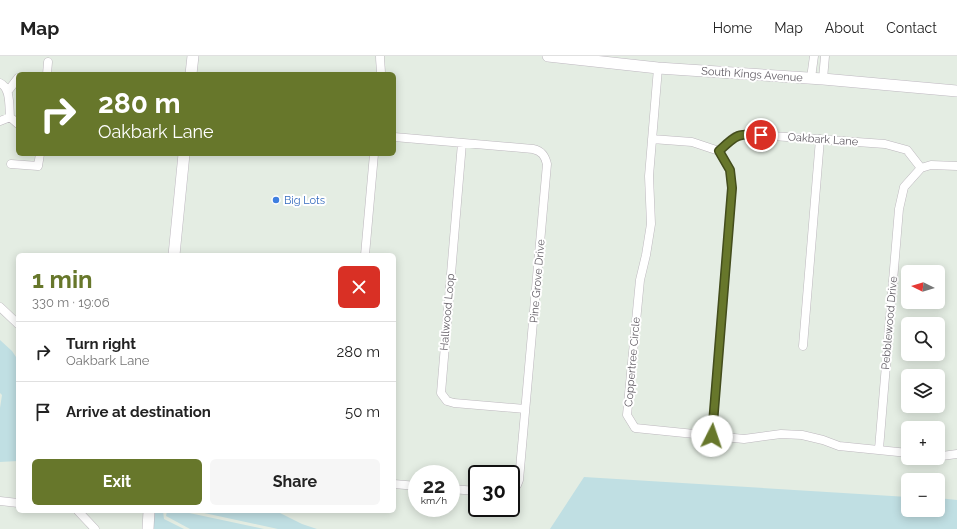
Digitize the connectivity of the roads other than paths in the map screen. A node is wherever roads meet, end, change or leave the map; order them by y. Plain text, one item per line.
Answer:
1 (193, 56) edge
2 (380, 56) edge
3 (384, 56) edge
4 (548, 56) edge
5 (814, 56) edge
6 (825, 56) edge
7 (563, 57) edge
8 (48, 62) dead end
9 (658, 68) junction
10 (381, 71) edge
11 (47, 72) edge
12 (191, 72) edge
13 (812, 78) junction
14 (823, 79) junction
15 (16, 81) edge
16 (0, 83) edge
17 (8, 91) junction
18 (957, 91) edge
19 (10, 117) junction
20 (0, 121) edge
21 (16, 122) edge
22 (396, 137) edge
23 (652, 139) junction
24 (820, 139) junction
25 (462, 143) junction
26 (719, 151) junction
27 (40, 156) edge
28 (184, 156) edge
29 (374, 156) edge
30 (11, 164) dead end
31 (957, 166) edge
32 (921, 168) junction
33 (174, 253) edge
34 (365, 253) edge
35 (0, 308) edge
36 (16, 322) edge
37 (803, 346) dead end
38 (525, 409) junction
39 (712, 436) junction
40 (879, 449) junction
41 (901, 451) edge
42 (957, 454) edge
43 (945, 456) edge
44 (520, 468) edge
45 (396, 484) edge
46 (408, 485) edge
47 (0, 501) edge
48 (16, 503) edge
49 (80, 513) edge
50 (149, 513) edge
51 (95, 529) edge
52 (148, 529) edge

1 - 12 street
2 - 10 street
3 - 10 street
4 - 7 street, South Kings Avenue
5 - 13 street
6 - 14 street
7 - 9 street, South Kings Avenue
8 - 11 street
9 - 13 street, South Kings Avenue
9 - 23 street, Coppertree Circle
13 - 14 street, South Kings Avenue
14 - 18 street, South Kings Avenue
15 - 17 street
16 - 17 street
17 - 19 street
19 - 20 street
19 - 21 street
22 - 25 street
23 - 26 street
23 - 39 street, Coppertree Circle
24 - 26 street, Oakbark Lane
24 - 32 street, Oakbark Lane
24 - 37 street
25 - 38 street, Hallwood Loop
25 - 38 street, Pine Grove Drive
26 - 39 street
27 - 30 street
28 - 33 street
29 - 34 street
31 - 32 street
32 - 40 street, Pebblewood Drive
35 - 36 street
38 - 44 street, Pine Grove Drive
39 - 40 street, Coppertree Circle
40 - 41 street, Coppertree Circle
42 - 43 street
45 - 46 street
47 - 48 street
49 - 51 street
50 - 52 street

